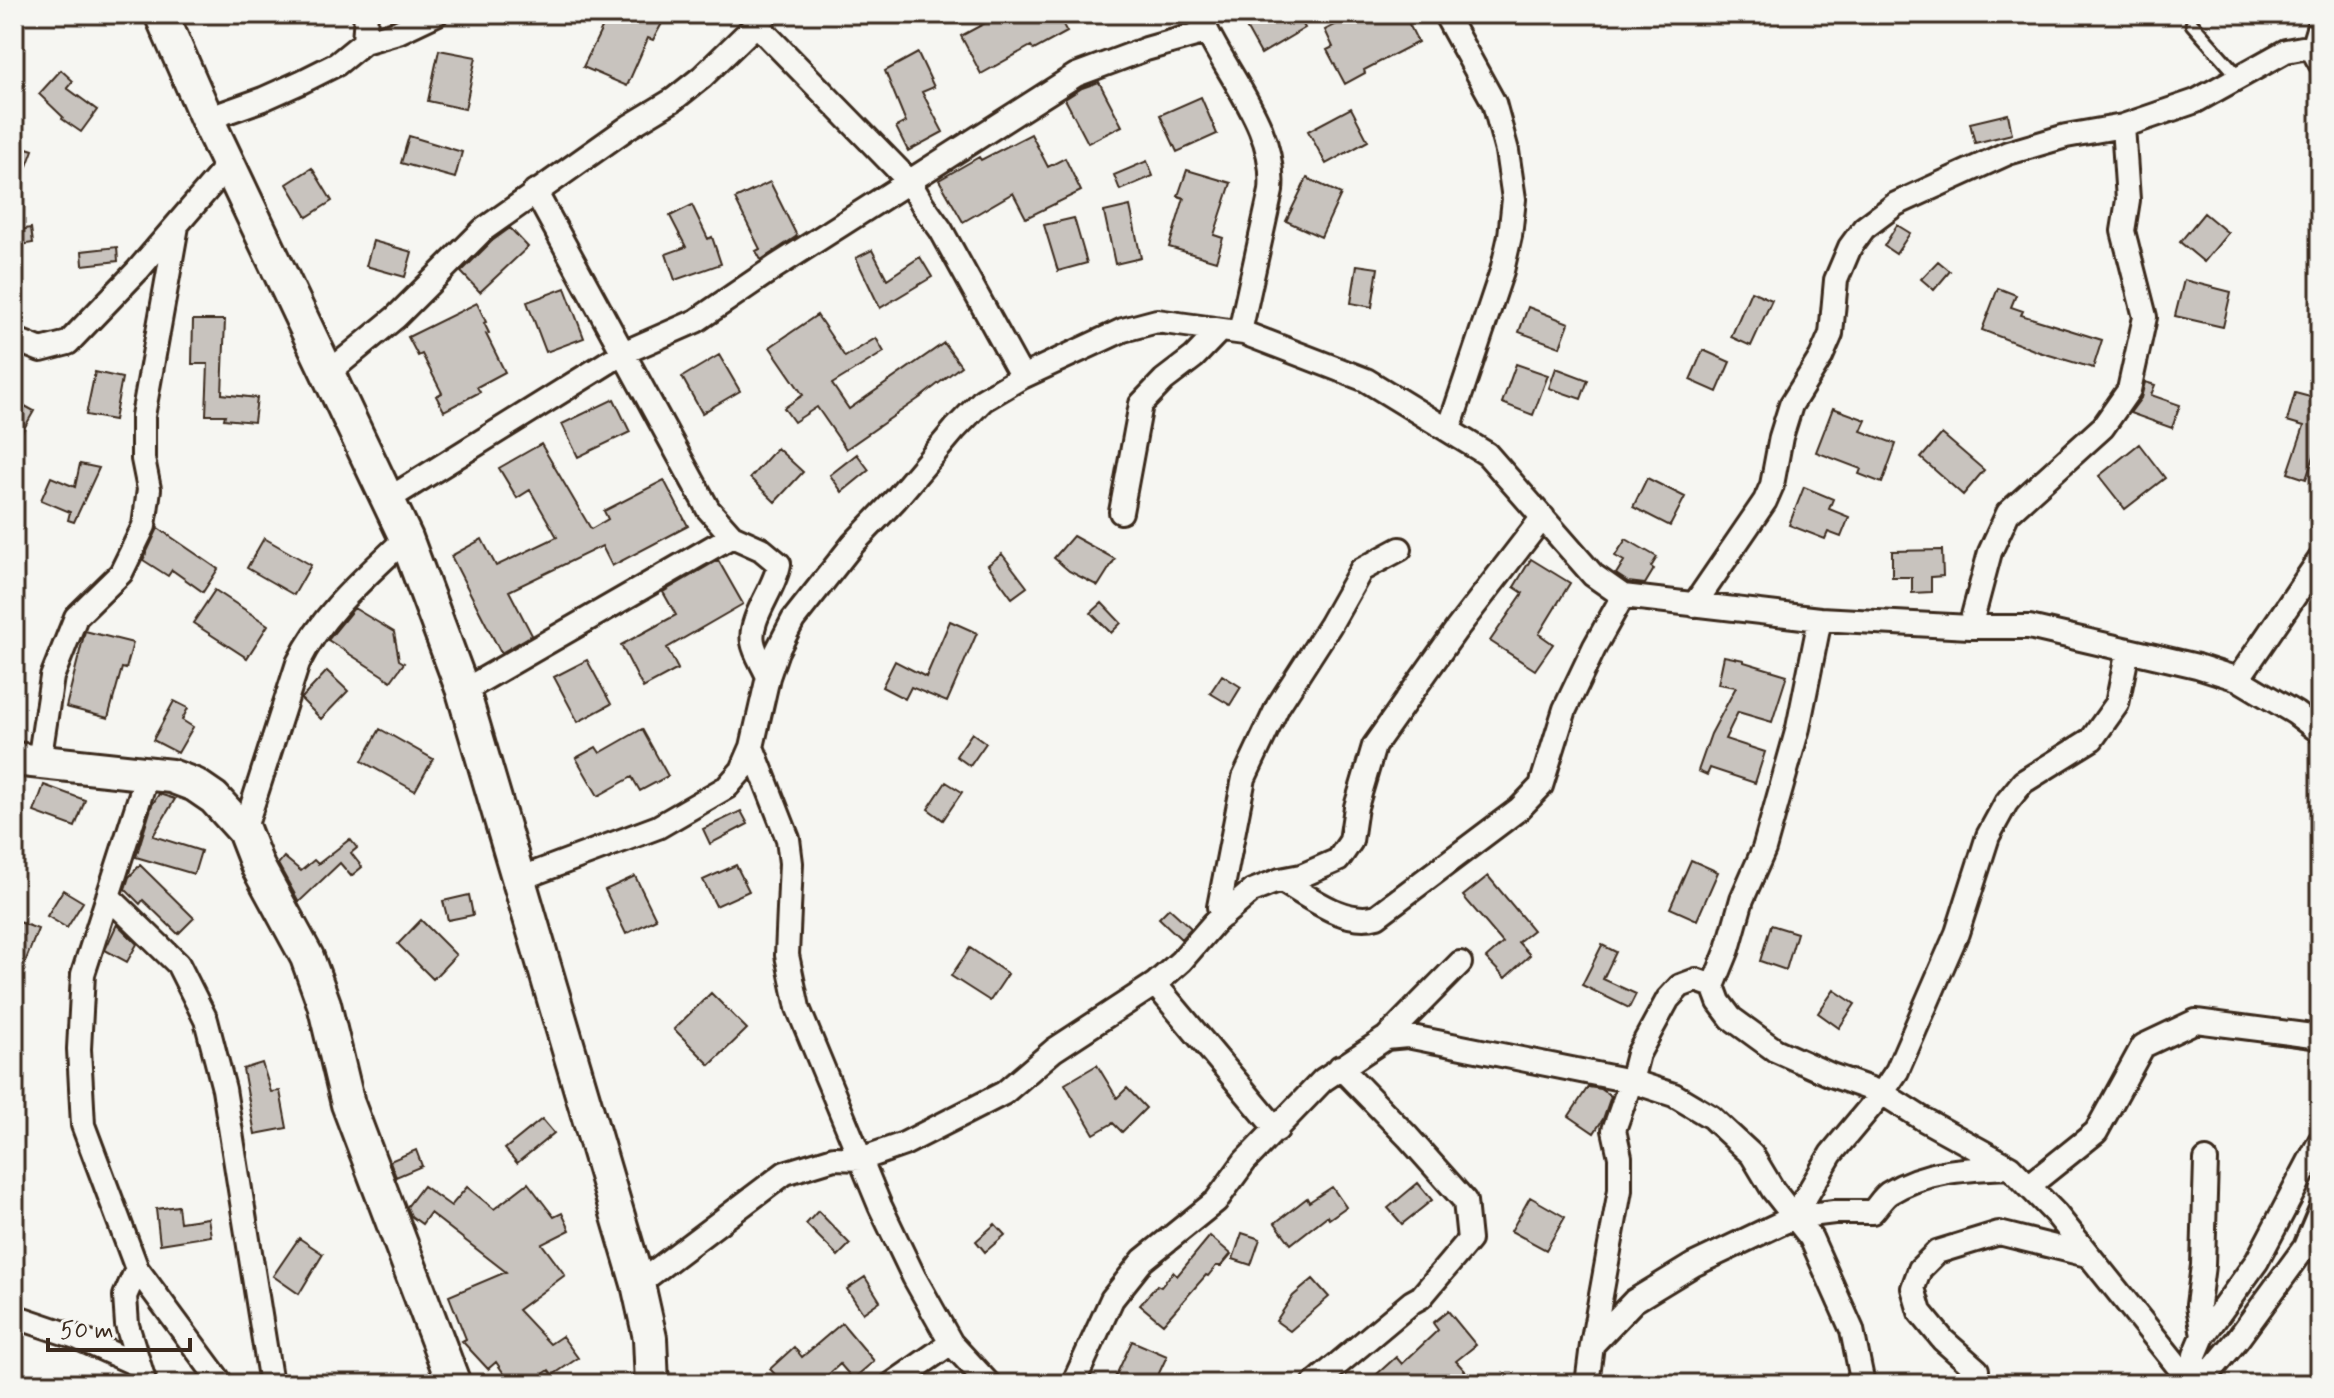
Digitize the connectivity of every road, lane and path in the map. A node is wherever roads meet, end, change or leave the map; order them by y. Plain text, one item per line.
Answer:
1 (161, 14) edge
2 (366, 14) edge
3 (436, 14) edge
4 (1445, 14) edge
5 (762, 19) edge
6 (2320, 22) edge
7 (1203, 23) edge
8 (2192, 24) dead end
9 (364, 42) junction
10 (2316, 56) edge
11 (2239, 77) junction
12 (207, 119) junction
13 (2123, 126) junction
14 (230, 163) junction
15 (909, 181) junction
16 (535, 191) junction
17 (177, 226) junction
18 (1230, 331) junction
19 (14, 343) edge
20 (623, 353) junction
21 (327, 374) junction
22 (1022, 377) junction
23 (1449, 429) junction
24 (387, 500) junction
25 (1121, 512) dead end
26 (1543, 517) junction
27 (732, 536) junction
28 (406, 538) junction
29 (1400, 549) dead end
30 (2320, 559) edge
31 (1623, 596) junction
32 (1694, 605) junction
33 (1820, 619) junction
34 (1970, 627) junction
35 (2128, 650) junction
36 (768, 677) junction
37 (2238, 679) junction
38 (463, 691) junction
39 (2320, 732) edge
40 (752, 747) junction
41 (26, 761) edge
42 (148, 772) junction
43 (244, 831) junction
44 (519, 879) junction
45 (1280, 880) junction
46 (108, 896) junction
47 (1223, 916) junction
48 (1460, 963) dead end
49 (1155, 984) junction
50 (1713, 986) junction
51 (2320, 1037) edge
52 (1386, 1038) junction
53 (1340, 1067) junction
54 (1631, 1081) junction
55 (1882, 1093) junction
56 (1277, 1130) junction
57 (2320, 1141) edge
58 (861, 1159) junction
59 (2206, 1160) dead end
60 (2010, 1167) junction
61 (2030, 1185) junction
62 (2320, 1211) edge
63 (1794, 1217) junction
64 (2087, 1255) junction
65 (137, 1269) junction
66 (638, 1284) junction
67 (14, 1316) edge
68 (2203, 1336) junction
69 (951, 1343) junction
70 (1592, 1345) junction
71 (1977, 1370) dead end
72 (141, 1374) edge
73 (222, 1384) edge
74 (271, 1384) edge
75 (454, 1384) edge
76 (652, 1384) edge
77 (892, 1384) edge
78 (989, 1384) edge
79 (1073, 1384) edge
80 (1314, 1384) edge
81 (1587, 1384) edge
82 (1863, 1384) edge
83 (2196, 1384) edge

1 - 12 street
2 - 9 street
3 - 9 street
4 - 23 street
5 - 15 street
5 - 16 street
6 - 10 street
7 - 15 street
7 - 18 street
8 - 11 lane
9 - 12 street
10 - 11 street
11 - 13 street
12 - 14 street
13 - 32 street
13 - 34 street
14 - 17 street
14 - 21 street
15 - 20 street
15 - 22 street
16 - 20 street
16 - 21 street
17 - 19 street
17 - 41 street
18 - 22 street
18 - 23 street
18 - 25 street
20 - 24 street
20 - 27 street
21 - 24 street
22 - 36 street
23 - 26 street
24 - 28 street
26 - 31 street
26 - 45 street
27 - 36 street
27 - 38 street
28 - 38 street
28 - 43 street
29 - 47 street
30 - 37 street
31 - 32 street
31 - 45 street
32 - 33 street
33 - 34 street
33 - 50 street
34 - 35 street
35 - 37 street
35 - 55 street
36 - 40 street
37 - 39 street
38 - 44 street
40 - 44 street
40 - 58 street
41 - 42 street
42 - 43 street
42 - 46 street
43 - 75 street
44 - 66 street
45 - 47 street
46 - 65 street
46 - 74 street
47 - 49 street
48 - 52 street
49 - 56 street
49 - 58 street
50 - 54 street
50 - 55 street
51 - 61 street
52 - 53 street
52 - 54 street
53 - 56 street
53 - 80 street
54 - 63 street
54 - 70 street
55 - 60 street
55 - 63 street
56 - 79 street
57 - 68 street
58 - 66 street
58 - 69 street
59 - 68 street
60 - 61 street
60 - 63 street
61 - 64 street
62 - 83 street
63 - 70 street
63 - 82 street
64 - 71 street
64 - 83 street
65 - 72 street
65 - 73 street
66 - 76 street
67 - 72 street
68 - 83 street
69 - 77 street
69 - 78 street
70 - 81 street

